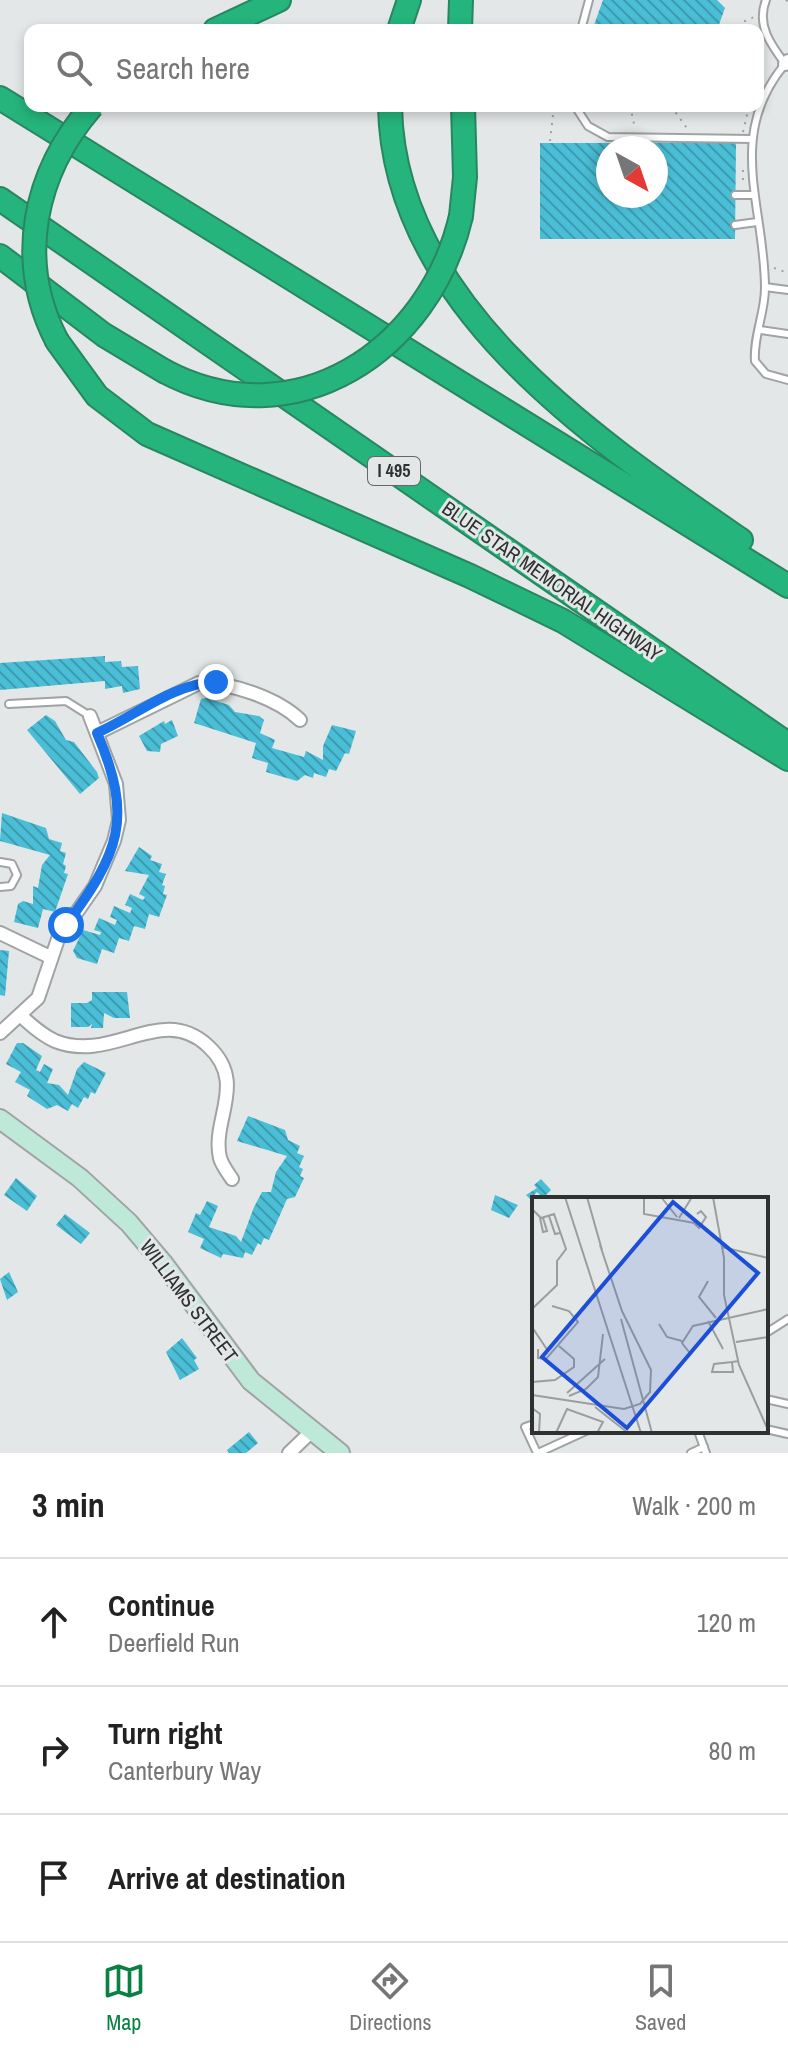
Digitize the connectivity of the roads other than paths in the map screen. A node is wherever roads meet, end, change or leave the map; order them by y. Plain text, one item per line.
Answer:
1 (279, 0) edge
2 (409, 0) edge
3 (461, 0) edge
4 (589, 0) edge
5 (766, 0) edge
6 (228, 24) edge
7 (401, 24) edge
8 (460, 24) edge
9 (583, 24) edge
10 (763, 24) edge
11 (764, 30) edge
12 (787, 64) edge
13 (764, 96) edge
14 (0, 98) edge
15 (88, 112) edge
16 (391, 112) edge
17 (463, 112) edge
18 (578, 112) edge
19 (759, 112) edge
20 (752, 139) junction
21 (735, 195) dead end
22 (754, 195) junction
23 (0, 199) edge
24 (757, 222) junction
25 (735, 225) dead end
26 (0, 256) edge
27 (765, 287) junction
28 (788, 290) edge
29 (760, 330) junction
30 (788, 334) edge
31 (788, 380) edge
32 (788, 572) edge
33 (788, 586) edge
34 (9, 704) dead end
35 (90, 716) joint
36 (300, 720) dead end
37 (97, 733) junction
38 (788, 744) edge
39 (788, 759) edge
40 (0, 862) edge
41 (0, 887) edge
42 (0, 933) edge
43 (50, 957) junction
44 (20, 1015) junction
45 (0, 1033) edge
46 (0, 1119) edge
47 (232, 1179) dead end
48 (788, 1319) edge
49 (768, 1332) edge
50 (768, 1399) edge
51 (788, 1404) edge
52 (532, 1425) edge
53 (768, 1429) edge
54 (313, 1430) junction
55 (577, 1433) edge
56 (788, 1434) edge
57 (705, 1450) edge
58 (289, 1453) edge
59 (340, 1453) edge
60 (538, 1453) edge
61 (691, 1453) edge

1 - 6 highway
2 - 7 highway
3 - 8 highway
4 - 9 lane
5 - 10 lane
11 - 12 lane
12 - 13 lane
14 - 33 highway
15 - 39 highway, bridge
16 - 32 highway
17 - 26 highway, bridge
18 - 20 lane
19 - 20 lane
20 - 22 lane
21 - 22 lane
22 - 24 lane
23 - 38 highway, BLUE STAR MEMORIAL HIGHWAY / I 495
24 - 25 lane
24 - 27 lane
27 - 28 lane
27 - 29 lane
29 - 30 lane
29 - 31 lane
34 - 35 lane
35 - 37 street
36 - 37 street
37 - 43 street
40 - 41 lane
42 - 43 street
43 - 44 street
44 - 45 street
44 - 47 street
46 - 54 street, WILLIAMS STREET
48 - 49 lane
50 - 51 lane
52 - 60 lane
53 - 56 lane
54 - 58 street
54 - 59 street, WILLIAMS STREET
55 - 60 lane
57 - 61 lane

